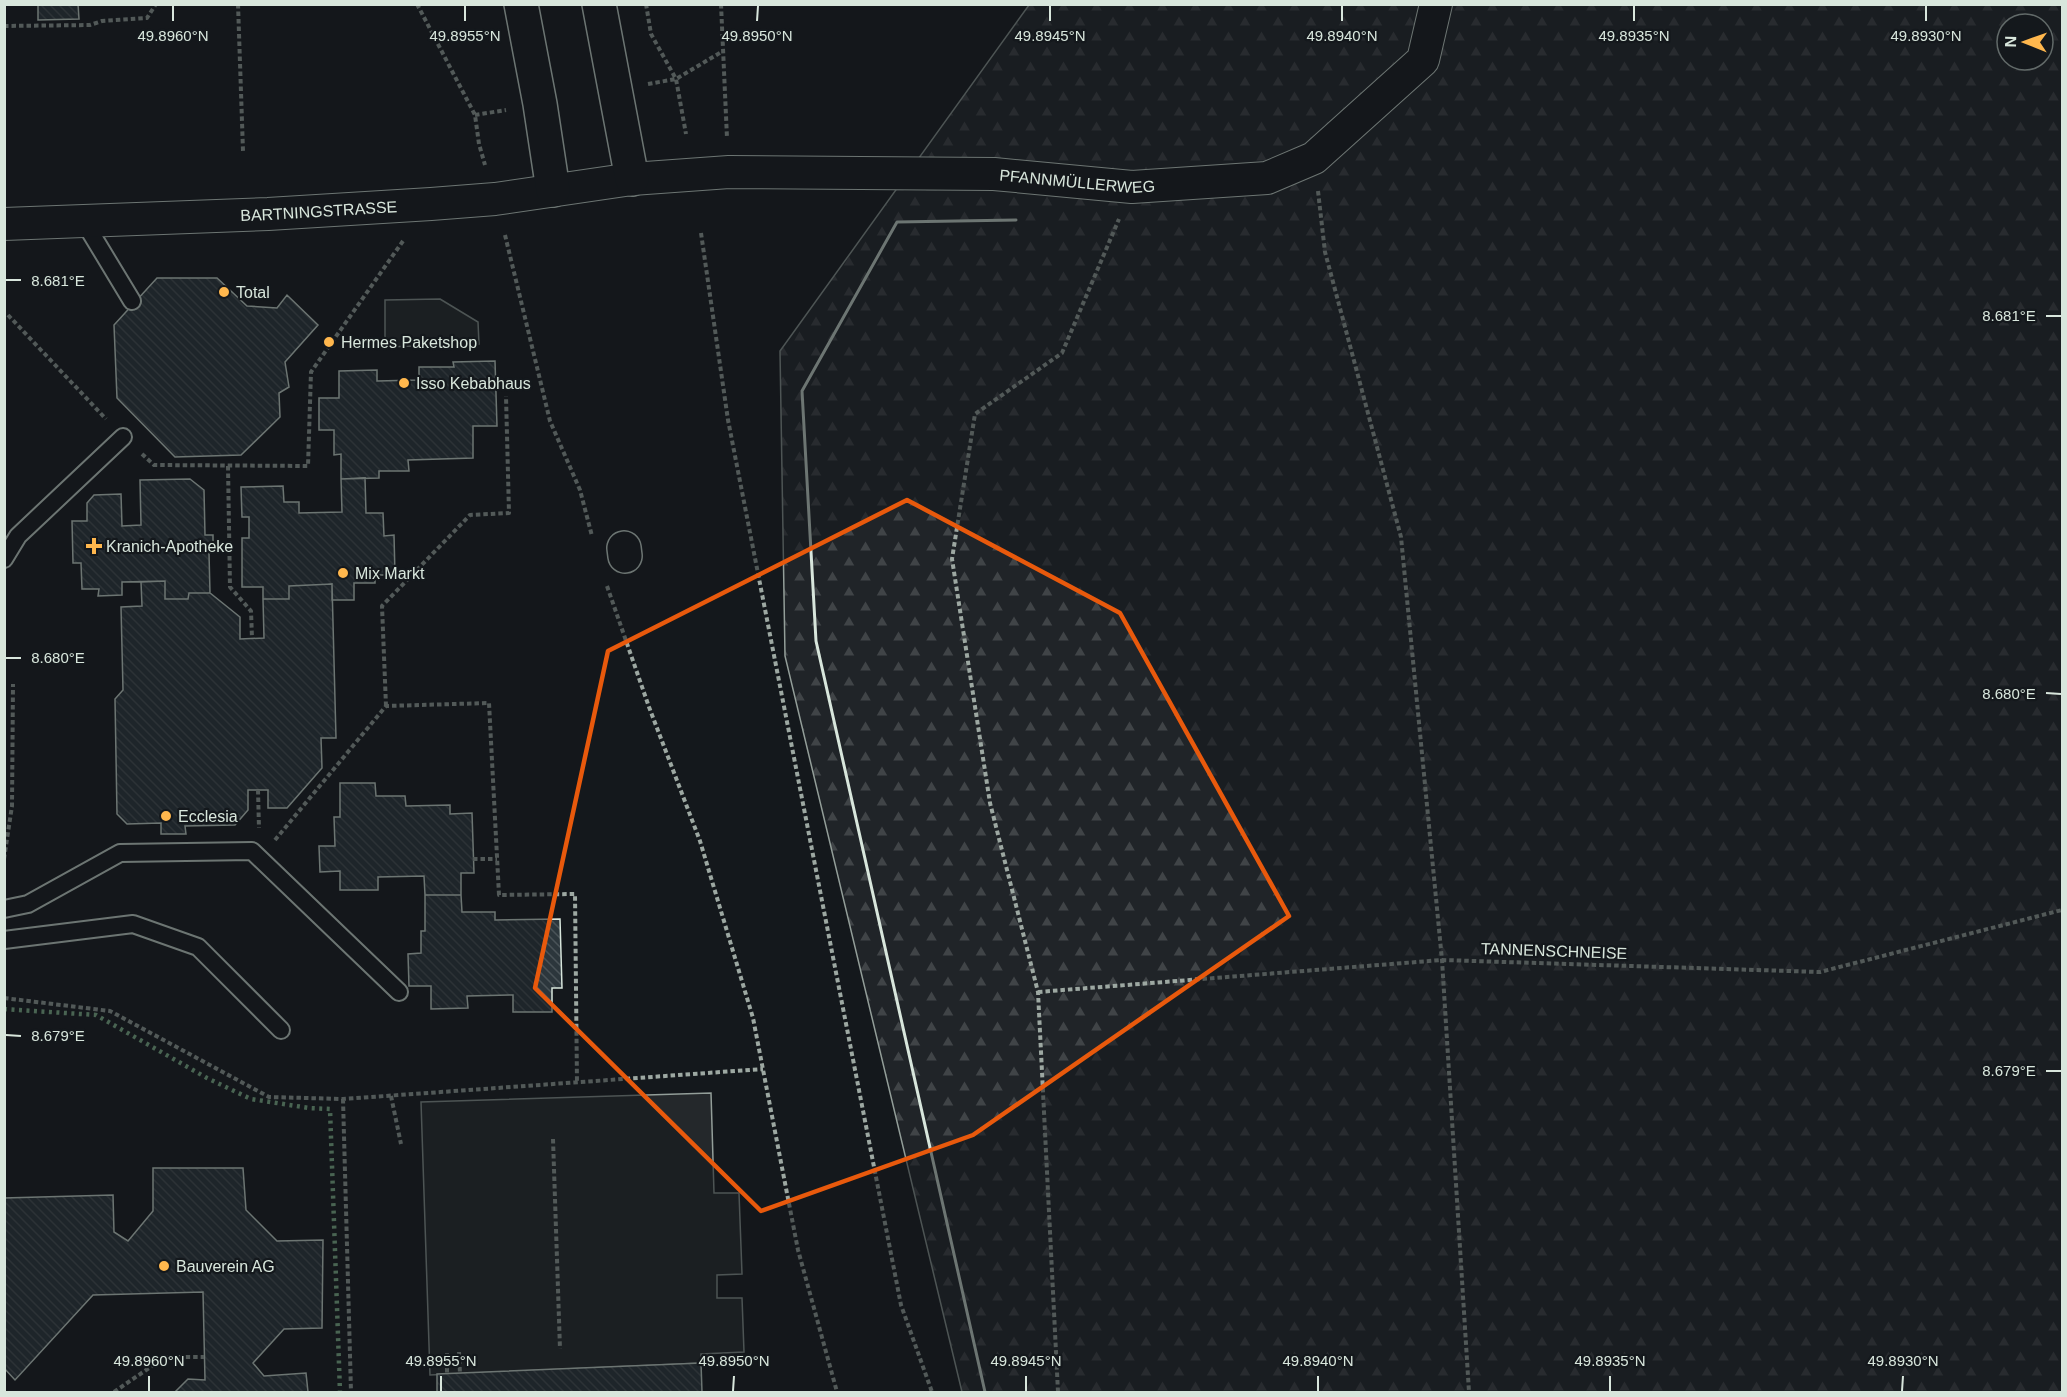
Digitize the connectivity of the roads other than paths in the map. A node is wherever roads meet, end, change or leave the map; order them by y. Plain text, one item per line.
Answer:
1 (521, 4) edge
2 (599, 4) edge
3 (1436, 4) edge
4 (632, 178) junction
5 (553, 190) junction
6 (83, 220) junction
7 (4, 224) edge
8 (132, 301) dead end
9 (123, 437) road end
10 (4, 559) edge
11 (4, 909) edge
12 (4, 940) edge
13 (399, 992) dead end
14 (281, 1029) dead end

1 - 5 main road
2 - 4 main road
3 - 4 street, PFANNMÜLLERWEG
4 - 5 street, BARTNINGSTRASSE
5 - 6 street, BARTNINGSTRASSE
6 - 7 street, BARTNINGSTRASSE
6 - 8 lane
9 - 10 lane
11 - 13 lane
12 - 14 lane

